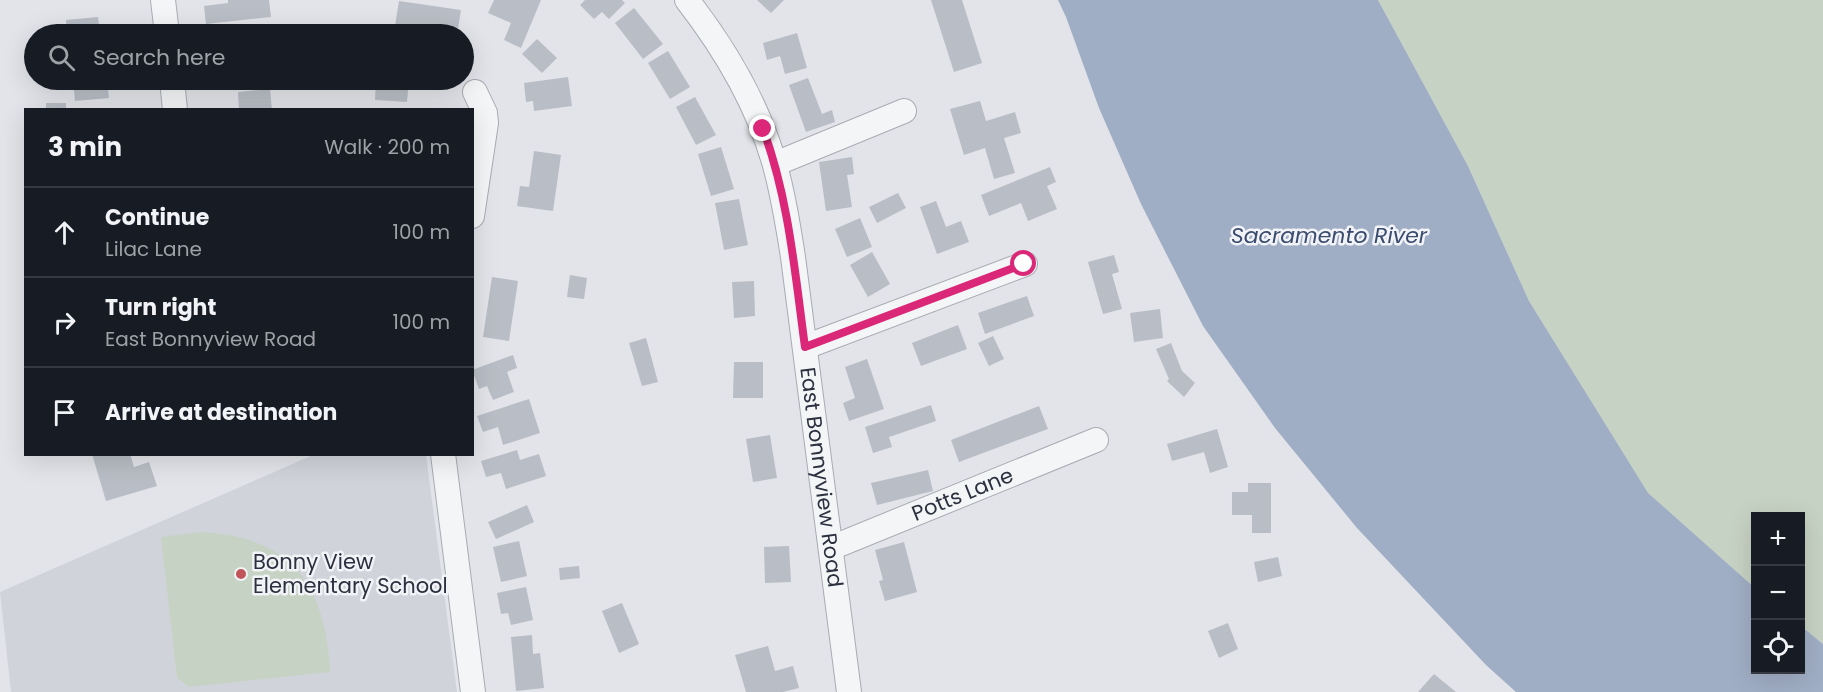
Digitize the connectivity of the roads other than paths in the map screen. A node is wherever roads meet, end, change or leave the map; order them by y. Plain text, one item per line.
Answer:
1 (163, 0) edge
2 (687, 0) edge
3 (166, 24) edge
4 (173, 90) edge
5 (475, 92) dead end
6 (176, 108) edge
7 (904, 111) dead end
8 (775, 164) junction
9 (474, 203) edge
10 (1024, 264) dead end
11 (805, 347) junction
12 (1096, 440) dead end
13 (443, 456) edge
14 (831, 548) junction
15 (473, 692) edge
16 (849, 692) edge

1 - 3 street
2 - 8 street, East Bonnyview Road
4 - 6 street
5 - 9 street
7 - 8 street
8 - 11 street, East Bonnyview Road
10 - 11 street
11 - 14 street, East Bonnyview Road
12 - 14 street, Potts Lane
13 - 15 street
14 - 16 street, East Bonnyview Road

